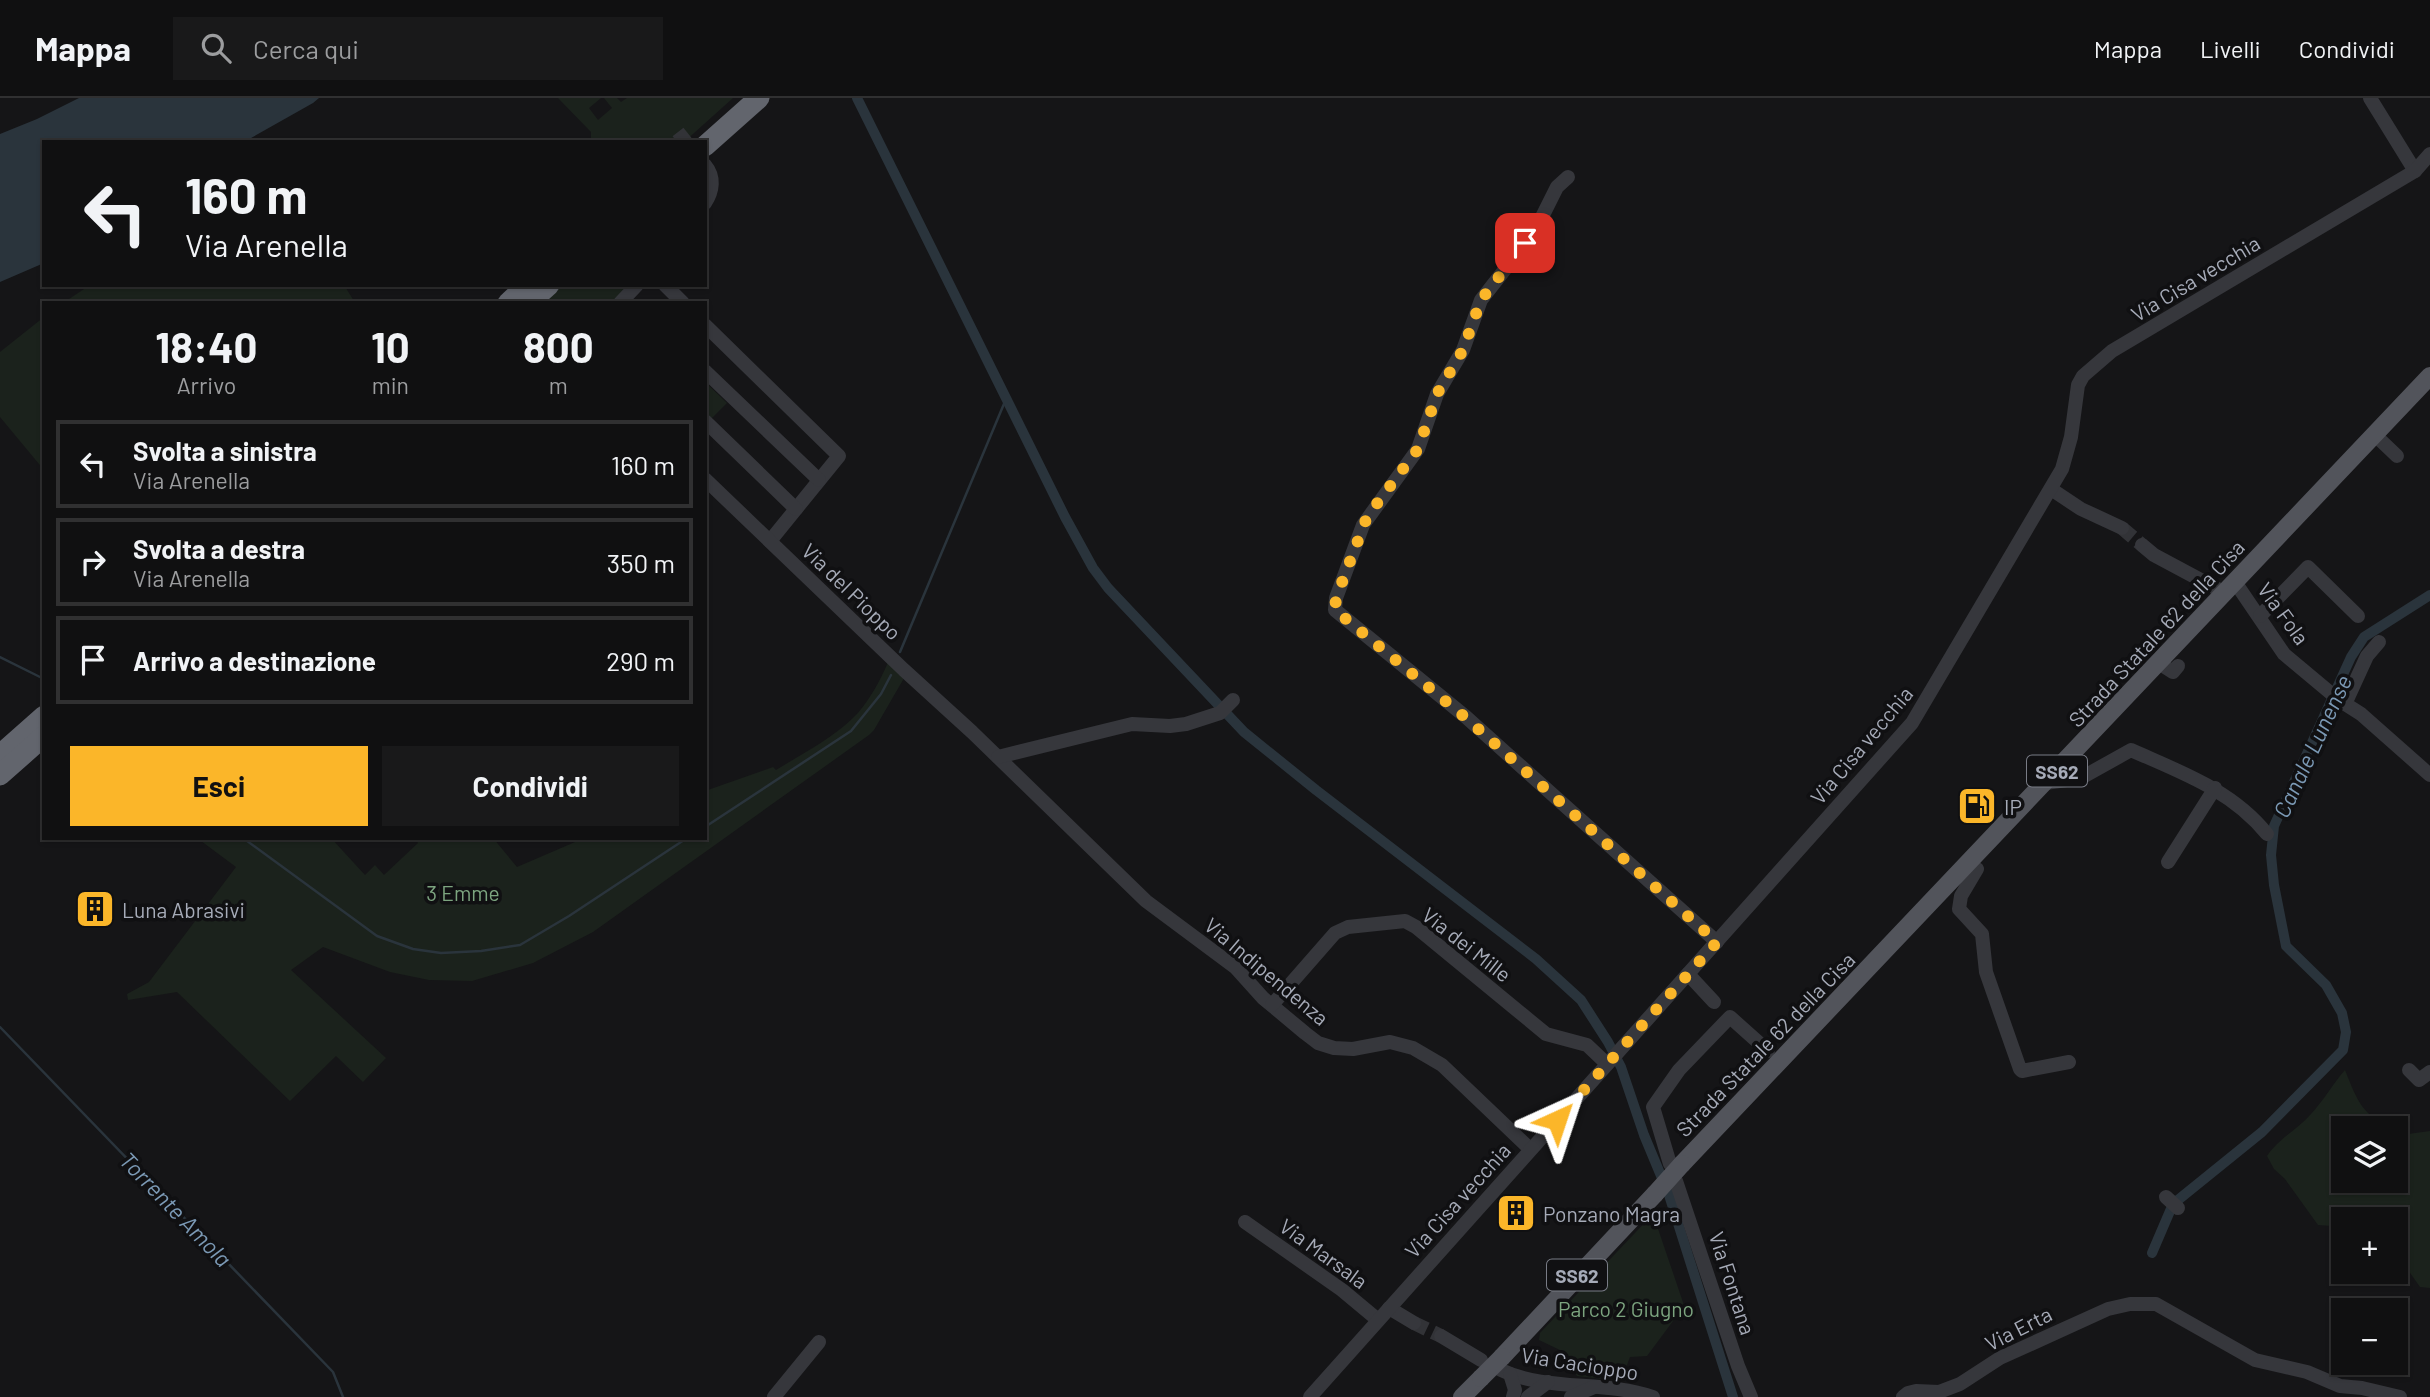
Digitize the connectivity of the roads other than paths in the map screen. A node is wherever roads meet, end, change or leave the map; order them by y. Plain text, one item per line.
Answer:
1 (738, 98) edge
2 (759, 98) edge
3 (2370, 98) edge
4 (691, 140) edge
5 (707, 144) edge
6 (2430, 154) edge
7 (707, 168) edge
8 (2415, 171) junction
9 (1568, 177) dead end
10 (707, 199) edge
11 (525, 287) edge
12 (547, 287) edge
13 (667, 287) edge
14 (510, 301) edge
15 (531, 301) edge
16 (681, 301) edge
17 (707, 327) edge
18 (707, 372) edge
19 (2430, 376) edge
20 (707, 423) edge
21 (2375, 435) junction
22 (2397, 456) dead end
23 (819, 480) junction
24 (707, 481) edge
25 (2051, 489) junction
26 (796, 509) junction
27 (2122, 528) tunnel mouth
28 (770, 541) junction
29 (2141, 545) tunnel mouth
30 (2230, 587) junction
31 (2260, 616) junction
32 (2358, 616) dead end
33 (2379, 642) dead end
34 (2338, 698) junction
35 (1227, 706) dead end
36 (42, 718) edge
37 (972, 732) joint
38 (42, 738) edge
39 (0, 755) edge
40 (998, 757) junction
41 (0, 775) edge
42 (2430, 775) edge
43 (2045, 783) junction
44 (2216, 788) junction
45 (2267, 834) dead end
46 (2168, 862) dead end
47 (1969, 864) junction
48 (1717, 942) junction
49 (1688, 974) junction
50 (1714, 1002) dead end
51 (1272, 1005) junction
52 (1768, 1051) dead end
53 (1609, 1061) junction
54 (2068, 1062) dead end
55 (2409, 1070) dead end
56 (2430, 1072) edge
57 (1530, 1149) junction
58 (1676, 1169) junction
59 (2166, 1197) dead end
60 (2178, 1208) dead end
61 (1245, 1222) dead end
62 (1389, 1308) junction
63 (1378, 1320) junction
64 (1414, 1323) tunnel mouth
65 (1441, 1336) tunnel mouth
66 (819, 1342) dead end
67 (1504, 1367) junction
68 (1481, 1369) junction
69 (1596, 1386) junction
70 (1548, 1390) edge
71 (774, 1397) edge
72 (1310, 1397) edge
73 (1462, 1397) edge
74 (1513, 1397) edge
75 (1528, 1397) edge
76 (1571, 1397) edge
77 (1653, 1397) edge
78 (1751, 1397) edge
79 (1903, 1397) edge
80 (2400, 1397) edge

1 - 4 highway
2 - 5 highway
3 - 8 street
6 - 8 street, Via Cisa vecchia
7 - 10 street
8 - 25 street, Via Cisa vecchia
9 - 48 street
11 - 14 highway
12 - 15 highway
13 - 16 street
17 - 23 street
18 - 23 street
19 - 21 main road, Strada Statale 62 della Cisa / SS62
20 - 26 street
21 - 22 street
21 - 30 main road, Strada Statale 62 della Cisa / SS62
23 - 26 street
24 - 28 street, Via del Pioppo
25 - 27 street
25 - 48 street, Via Cisa vecchia
26 - 28 street
28 - 37 street, Via del Pioppo
29 - 30 street
30 - 31 street, Via Fola
30 - 43 main road, Strada Statale 62 della Cisa / SS62
31 - 32 street
31 - 34 street, Via Fola
33 - 34 street
34 - 42 street, Via Fola
35 - 40 street
36 - 39 highway
37 - 40 street, Via Indipendenza
38 - 41 highway
40 - 51 street, Via Indipendenza
43 - 44 street
43 - 47 main road, Strada Statale 62 della Cisa / SS62
44 - 45 street
44 - 46 street
47 - 54 street
47 - 58 main road, Strada Statale 62 della Cisa / SS62
48 - 49 street, Via Cisa vecchia
49 - 50 street
49 - 53 street, Via Cisa vecchia
51 - 53 street, Via dei Mille
51 - 57 street, Via Indipendenza
52 - 58 street, Via Fontana
53 - 57 street, Via Cisa vecchia
55 - 56 street
57 - 62 street, Via Cisa vecchia
58 - 67 main road, SS62, bridge
58 - 78 street, Via Fontana
59 - 60 street
61 - 63 street, Via Marsala
62 - 63 street, Via Cisa vecchia
62 - 64 street
63 - 72 street, Via Cisa vecchia
65 - 68 street
66 - 71 street
67 - 68 main road, SS62, bridge
67 - 70 street, Via Cacioppo
67 - 74 street
68 - 73 main road, SS62
69 - 70 street, Via Cacioppo
69 - 76 street
69 - 77 street, Via Cacioppo
70 - 75 street
79 - 80 street, Via Erta

